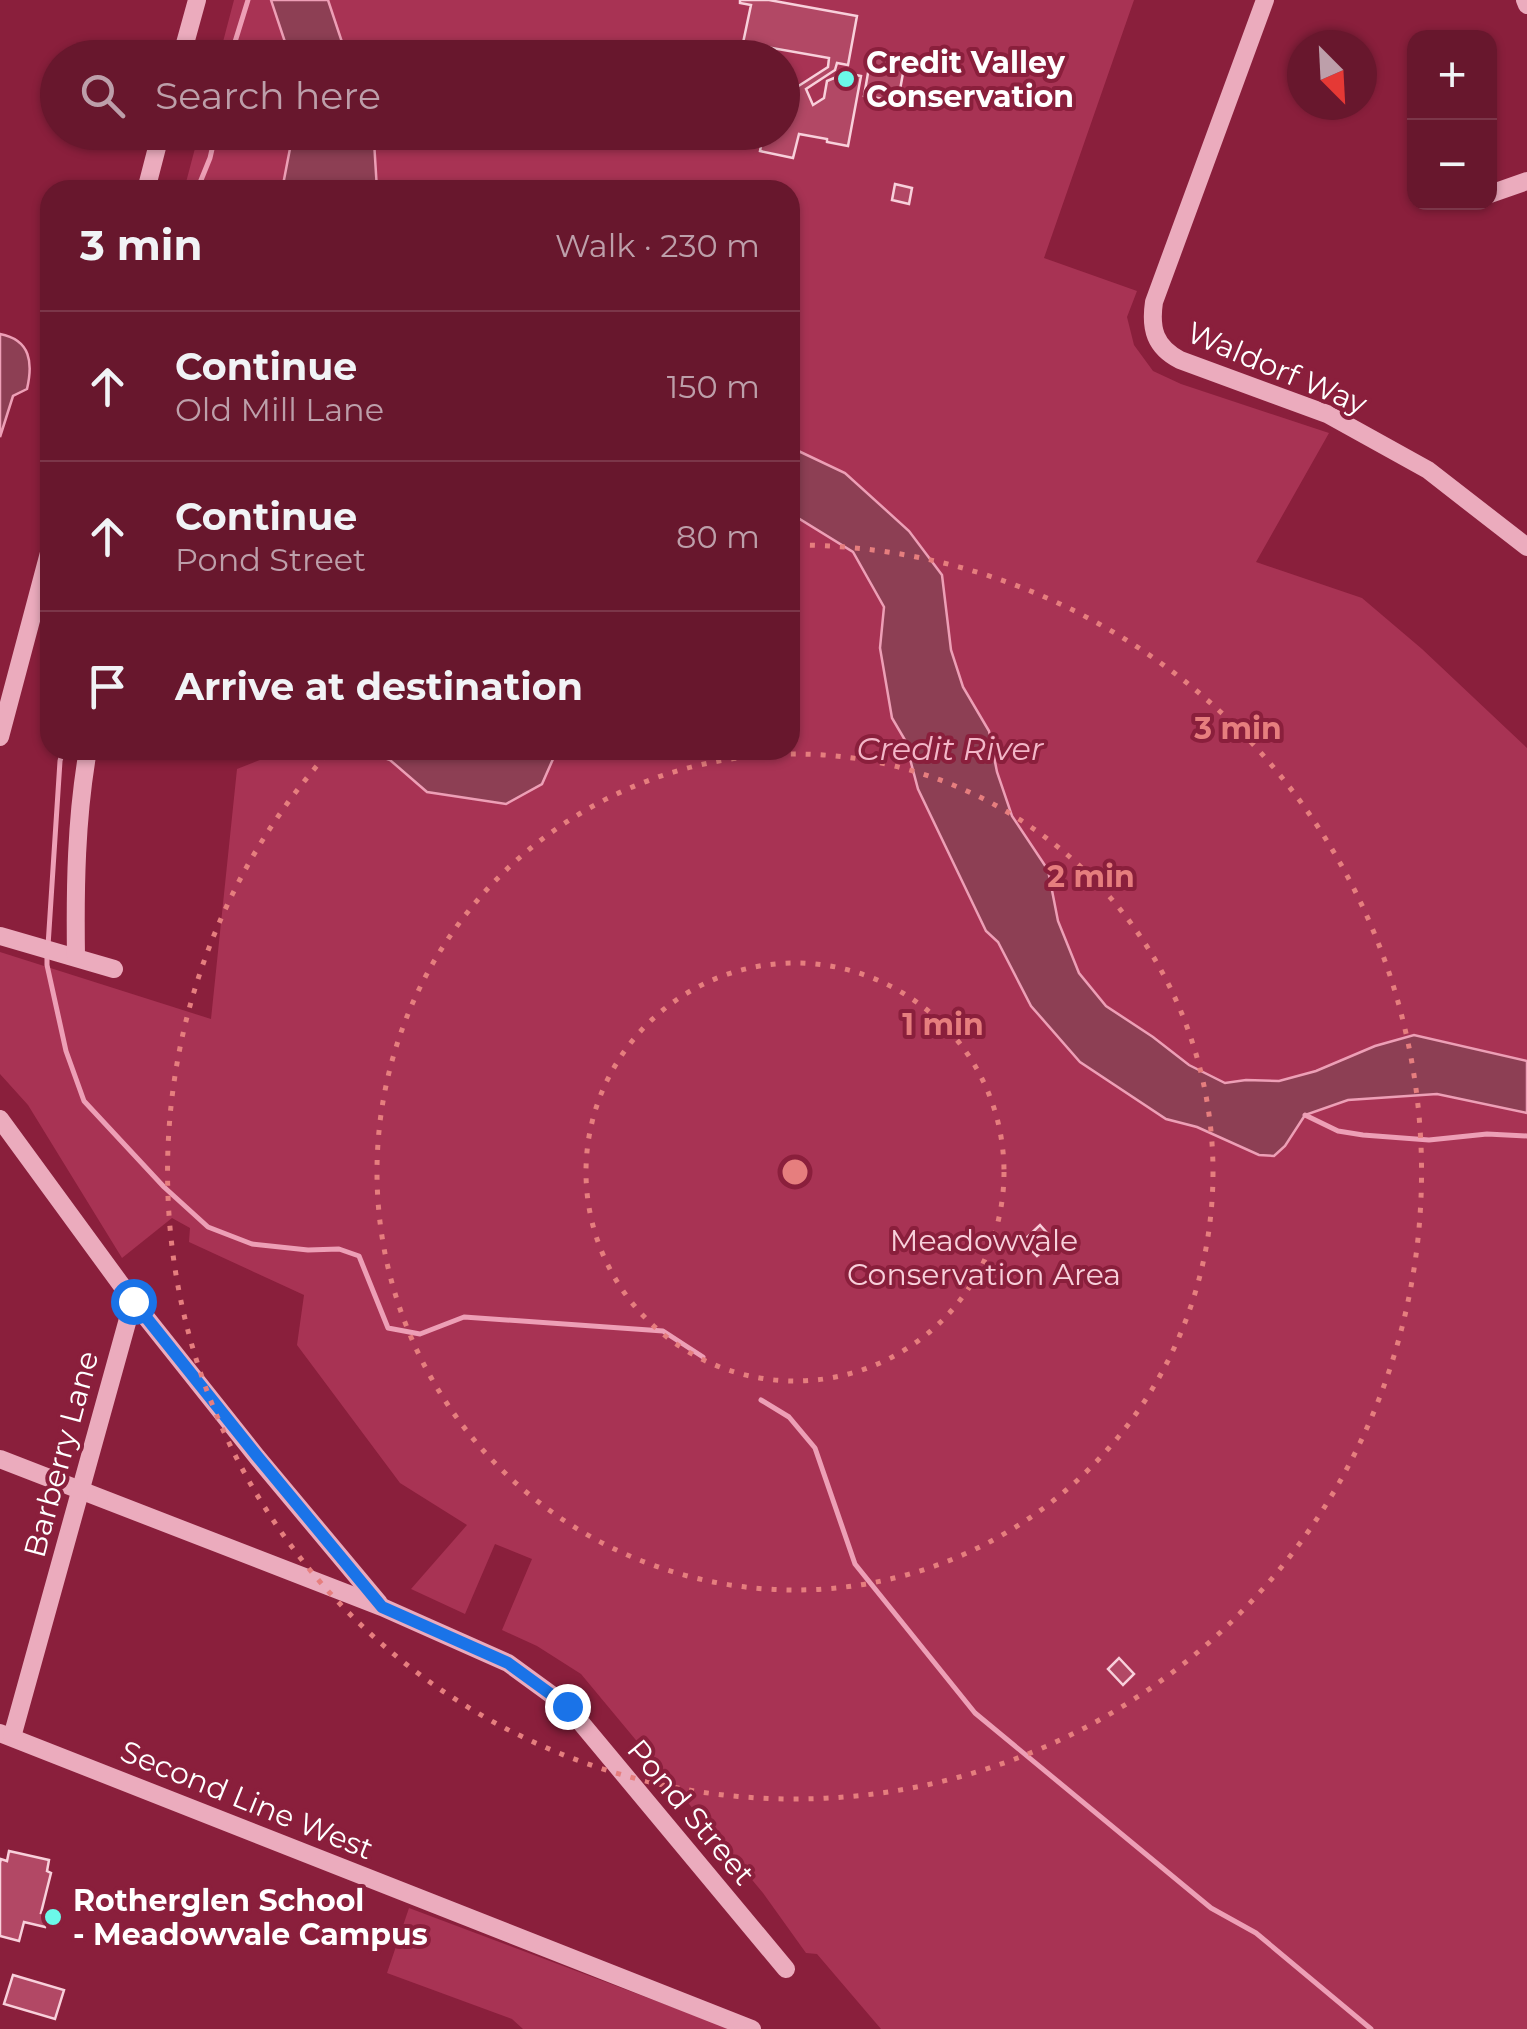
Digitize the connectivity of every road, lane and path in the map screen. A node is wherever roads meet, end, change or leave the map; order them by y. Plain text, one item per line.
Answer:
1 (196, 0) edge
2 (1265, 0) edge
3 (186, 40) edge
4 (156, 150) edge
5 (149, 180) edge
6 (1527, 180) edge
7 (1497, 191) edge
8 (1527, 547) edge
9 (40, 580) edge
10 (6, 687) edge
11 (0, 737) edge
12 (87, 760) edge
13 (0, 936) edge
14 (69, 955) junction
15 (114, 969) dead end
16 (0, 1119) edge
17 (133, 1301) junction
18 (0, 1459) edge
19 (80, 1489) junction
20 (382, 1607) junction
21 (6, 1735) edge
22 (786, 1968) dead end
23 (752, 2029) edge

1 - 3 street
2 - 8 street, Waldorf Way
4 - 5 street
6 - 7 street
9 - 10 street
10 - 11 street
12 - 14 street
13 - 14 street
14 - 15 street
16 - 17 street
17 - 19 street, Barberry Lane
17 - 20 street
18 - 19 street, Pond Street
19 - 20 street, Pond Street
19 - 21 street, Barberry Lane
20 - 22 street, Pond Street
21 - 23 street, Second Line West

